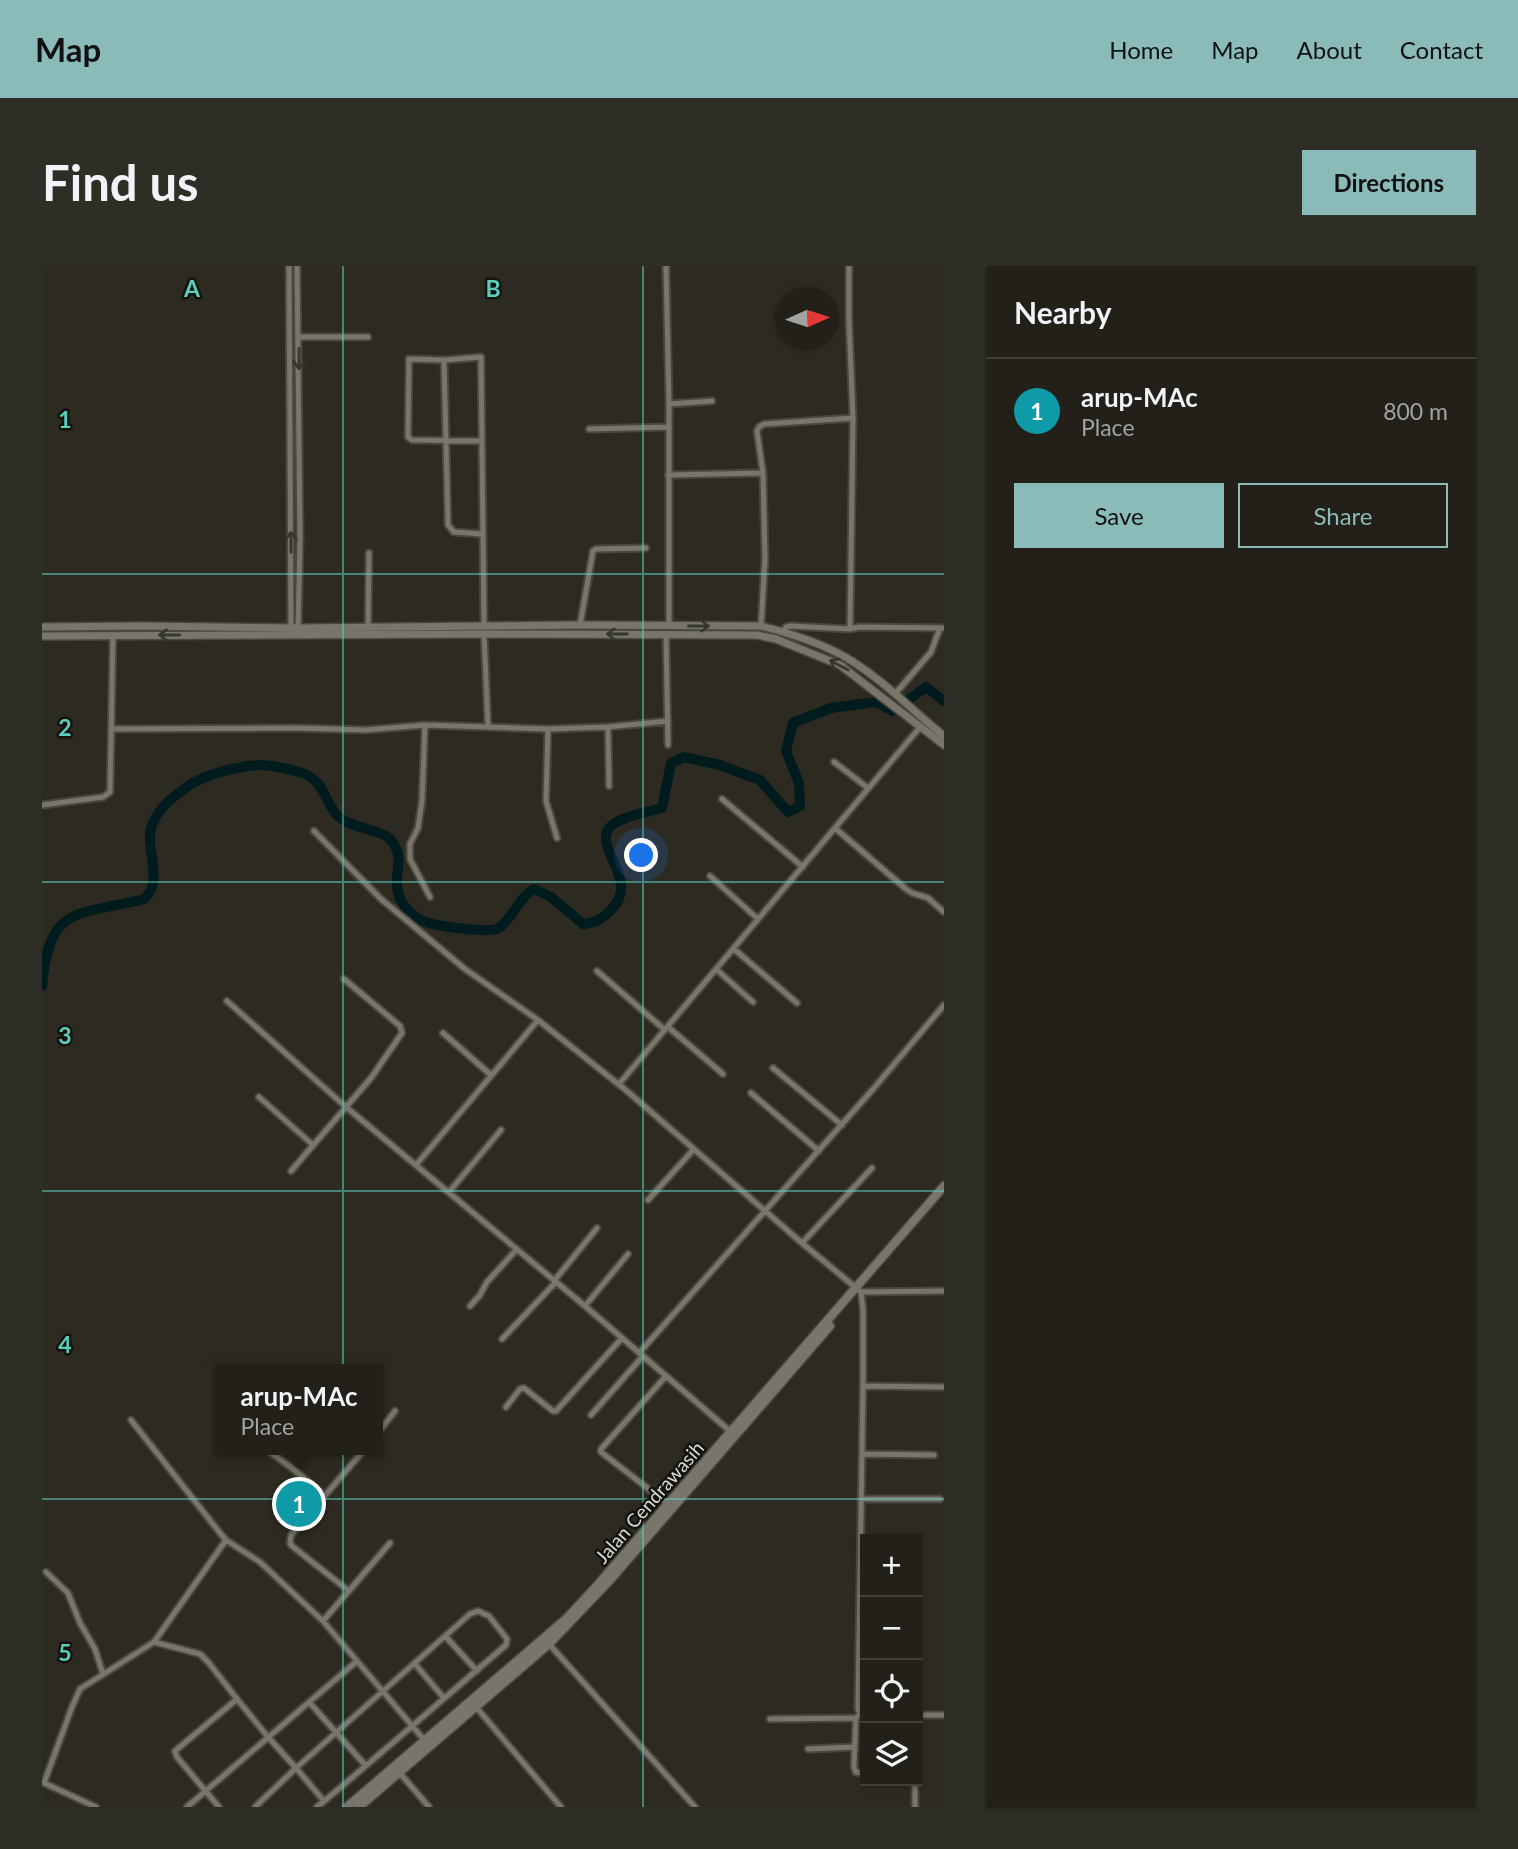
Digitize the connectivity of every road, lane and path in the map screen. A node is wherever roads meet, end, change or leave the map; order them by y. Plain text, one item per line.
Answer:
1 (289, 266) edge
2 (297, 266) edge
3 (666, 266) edge
4 (849, 266) edge
5 (298, 337) junction
6 (368, 337) dead end
7 (444, 360) junction
8 (712, 401) dead end
9 (669, 404) junction
10 (853, 418) junction
11 (668, 427) junction
12 (589, 429) dead end
13 (445, 440) junction
14 (482, 441) junction
15 (763, 473) junction
16 (668, 475) junction
17 (482, 534) junction
18 (646, 548) dead end
19 (369, 553) dead end
20 (580, 625) junction
21 (669, 625) junction
22 (761, 626) junction
23 (42, 627) edge
24 (368, 627) junction
25 (942, 628) edge
26 (850, 629) junction
27 (484, 630) junction
28 (295, 631) junction
29 (784, 632) junction
30 (666, 634) junction
31 (113, 635) junction
32 (42, 636) edge
33 (875, 679) junction
34 (871, 687) junction
35 (898, 696) junction
36 (907, 710) junction
37 (668, 721) junction
38 (425, 725) junction
39 (488, 726) junction
40 (921, 726) junction
41 (607, 727) junction
42 (111, 729) junction
43 (548, 729) junction
44 (944, 736) edge
45 (944, 745) edge
46 (668, 746) dead end
47 (834, 762) dead end
48 (609, 786) dead end
49 (868, 788) junction
50 (722, 799) dead end
51 (42, 805) edge
52 (835, 828) junction
53 (314, 831) dead end
54 (557, 838) dead end
55 (803, 867) junction
56 (710, 876) dead end
57 (430, 897) dead end
58 (944, 912) edge
59 (758, 919) junction
60 (734, 949) junction
61 (717, 970) junction
62 (597, 971) dead end
63 (344, 979) dead end
64 (227, 1001) dead end
65 (753, 1002) dead end
66 (797, 1003) dead end
67 (944, 1005) edge
68 (538, 1020) junction
69 (666, 1029) junction
70 (443, 1033) dead end
71 (773, 1068) dead end
72 (723, 1074) dead end
73 (491, 1075) junction
74 (619, 1084) junction
75 (751, 1093) dead end
76 (259, 1097) dead end
77 (346, 1107) junction
78 (842, 1125) junction
79 (501, 1130) dead end
80 (313, 1145) junction
81 (694, 1149) junction
82 (819, 1151) junction
83 (416, 1164) junction
84 (872, 1168) dead end
85 (291, 1171) dead end
86 (944, 1186) edge
87 (449, 1192) junction
88 (944, 1194) edge
89 (648, 1200) dead end
90 (766, 1211) junction
91 (597, 1228) dead end
92 (802, 1243) junction
93 (517, 1249) junction
94 (628, 1254) dead end
95 (555, 1282) junction
96 (859, 1290) junction
97 (944, 1291) edge
98 (470, 1306) dead end
99 (585, 1306) junction
100 (622, 1338) junction
101 (502, 1339) dead end
102 (641, 1354) junction
103 (666, 1377) junction
104 (863, 1385) junction
105 (944, 1387) edge
106 (506, 1407) dead end
107 (395, 1411) dead end
108 (590, 1415) dead end
109 (131, 1420) dead end
110 (383, 1427) edge
111 (734, 1434) junction
112 (862, 1454) junction
113 (274, 1455) edge
114 (360, 1455) edge
115 (934, 1455) dead end
116 (325, 1496) junction
117 (861, 1499) junction
118 (940, 1499) dead end
119 (668, 1504) junction
120 (226, 1540) junction
121 (390, 1543) dead end
122 (46, 1572) dead end
123 (349, 1591) junction
124 (323, 1621) junction
125 (446, 1637) junction
126 (154, 1642) junction
127 (549, 1643) junction
128 (357, 1661) junction
129 (415, 1664) junction
130 (477, 1671) junction
131 (103, 1674) junction
132 (384, 1692) junction
133 (444, 1698) junction
134 (237, 1699) junction
135 (309, 1702) junction
136 (475, 1707) junction
137 (923, 1715) edge
138 (944, 1715) edge
139 (860, 1716) edge
140 (770, 1719) dead end
141 (413, 1726) junction
142 (336, 1733) junction
143 (268, 1737) junction
144 (427, 1743) junction
145 (854, 1747) junction
146 (807, 1749) dead end
147 (366, 1766) junction
148 (296, 1768) junction
149 (398, 1772) junction
150 (860, 1773) edge
151 (43, 1782) edge
152 (915, 1786) edge
153 (205, 1791) junction
154 (324, 1801) junction
155 (96, 1807) edge
156 (187, 1807) edge
157 (219, 1807) edge
158 (255, 1807) edge
159 (317, 1807) edge
160 (347, 1807) edge
161 (359, 1807) edge
162 (429, 1807) edge
163 (561, 1807) edge
164 (695, 1807) edge
165 (915, 1807) edge

28 -> 1 street
2 - 5 street
3 - 9 street
4 - 10 street
5 - 6 street
5 -> 28 street
7 - 13 street
7 - 13 street
7 - 14 street
8 - 9 street
9 - 11 street
10 - 15 street
10 - 26 street
11 - 12 street
11 - 16 street
13 - 14 street
13 - 17 street
14 - 17 street
15 - 16 street
15 - 22 street
16 - 21 street
17 - 27 street
18 - 20 street
19 - 24 street
20 - 21 street
20 - 27 street
21 -> 22 street
22 - 29 street
23 - 28 street
24 - 27 street
24 - 28 street
25 - 26 street
25 - 35 street
26 - 29 street
27 - 28 street
30 -> 27 street
27 - 39 street
28 -> 31 street
29 - 33 street
34 -> 30 street
30 - 37 street
31 - 32 street
31 - 42 street
33 - 34 street
33 - 35 street
34 - 36 street
35 - 36 street
36 - 40 street
36 - 44 street
37 - 41 street
37 - 46 street
38 - 39 street
38 - 42 street
38 - 57 street
39 - 43 street
40 - 45 street
40 - 49 street
41 - 43 street
41 - 48 street
42 - 51 street
43 - 54 street
47 - 49 street
49 - 52 street
50 - 55 street
52 - 55 street
52 - 58 street
53 - 68 street
55 - 59 street
56 - 59 street
59 - 60 street
60 - 61 street
60 - 66 street
61 - 65 street
61 - 69 street
62 - 69 street
63 - 77 street
64 - 77 street
67 - 78 street
68 - 73 street
68 - 74 street
69 - 72 street
69 - 74 street
70 - 73 street
71 - 78 street
73 - 83 street
74 - 81 street
75 - 82 street
76 - 80 street
77 - 80 street
77 - 83 street
78 - 82 street
79 - 87 street
80 - 85 street
81 - 89 street
81 - 90 street
82 - 90 street
83 - 87 street
84 - 92 street
86 - 96 main road, Jalan Cendrawasih
87 - 93 street
88 - 96 main road, Jalan Cendrawasih
90 - 92 street
90 - 102 street
91 - 95 street
92 - 96 street
93 - 95 street
93 - 98 street
94 - 99 street
95 - 99 street
95 - 101 street
96 - 97 street
96 - 104 street
96 - 111 main road, Jalan Cendrawasih
99 - 100 street
100 - 102 street
100 - 106 street
102 - 103 street
102 - 108 street
103 - 111 street
103 - 119 street
104 - 105 street
104 - 112 street
107 - 110 street
109 - 120 street
111 - 119 main road, Jalan Cendrawasih
111 - 127 main road, Jalan Cendrawasih
112 - 115 street
112 - 117 street
113 - 116 street
114 - 116 street
116 - 123 street
117 - 118 street
117 - 139 street
119 - 144 main road, Jalan Cendrawasih
120 - 124 street
120 - 126 street
121 - 123 street
122 - 131 street
123 - 124 street
124 - 128 street
125 - 129 street
125 - 130 street
125 - 130 street
126 - 131 street
126 - 134 street
127 - 136 main road, Jalan Cendrawasih
127 - 164 street
128 - 132 street
128 - 135 street
129 - 132 street
129 - 133 street
130 - 133 street
131 - 151 street
132 - 141 street
132 - 142 street
133 - 141 street
134 - 143 street
134 - 153 street
135 - 142 street
135 - 143 street
136 - 144 main road, Jalan Cendrawasih
136 - 163 street
137 - 138 street
139 - 140 street
139 - 145 street
141 - 144 street
141 - 147 street
142 - 147 street
142 - 148 street
143 - 148 street
143 - 153 street
144 - 149 main road, Jalan Cendrawasih
144 - 160 main road, Jalan Cendrawasih
145 - 146 street
145 - 150 street
147 - 154 street
148 - 154 street
148 - 158 street
149 - 161 main road, Jalan Cendrawasih
149 - 162 street
151 - 155 street
152 - 165 street
153 - 156 street
153 - 157 street
154 - 159 street

